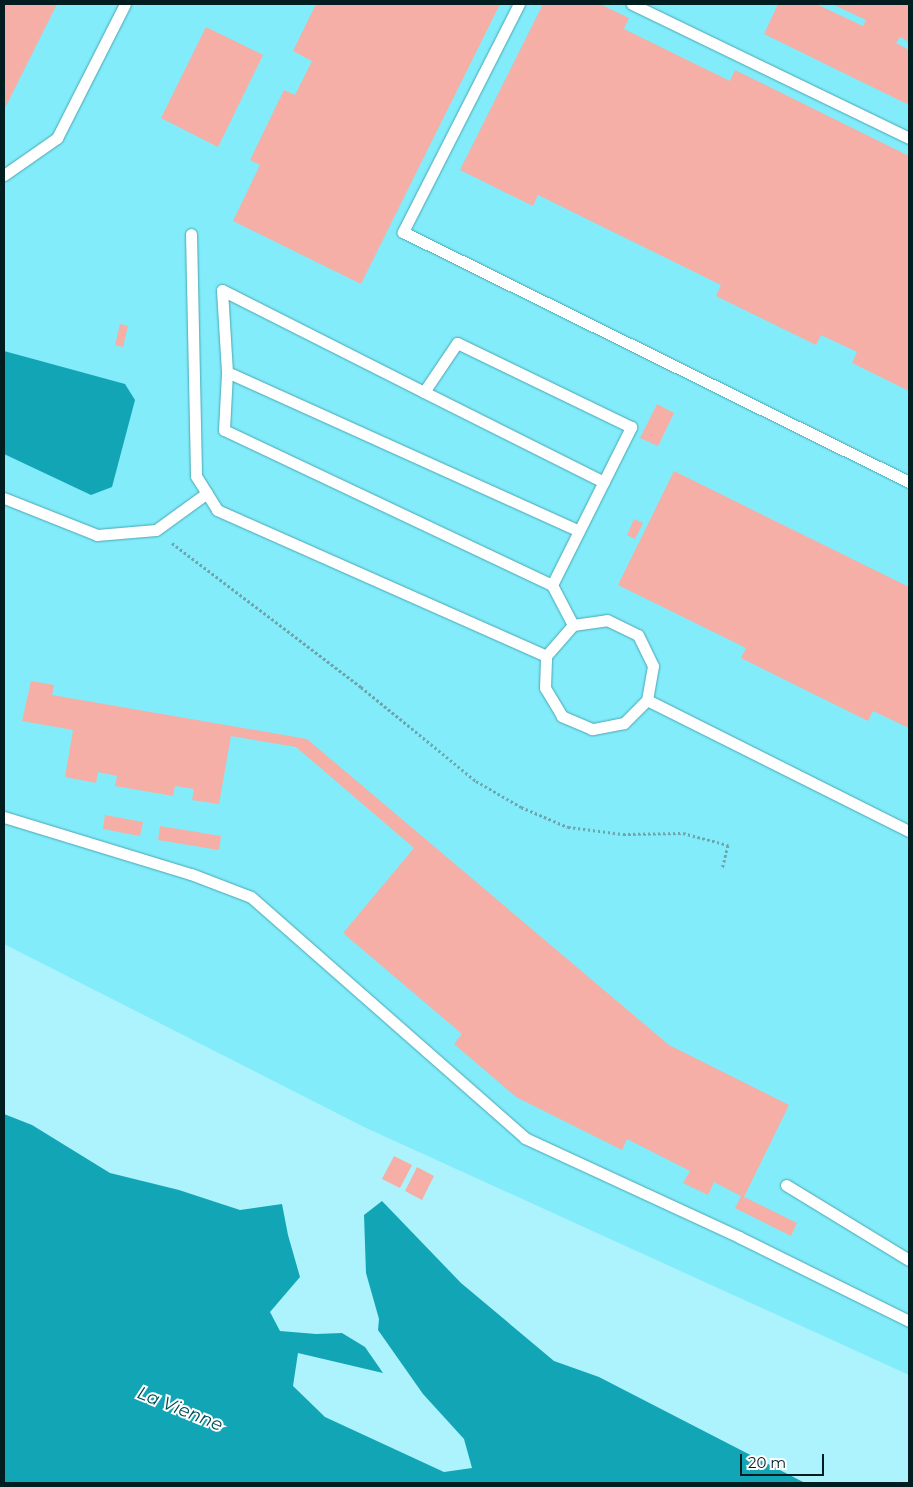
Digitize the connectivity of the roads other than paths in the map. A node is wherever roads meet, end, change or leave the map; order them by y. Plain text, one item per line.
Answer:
1 (125, 4) edge
2 (518, 4) edge
3 (632, 4) edge
4 (909, 138) edge
5 (4, 175) edge
6 (190, 234) dead end
7 (227, 372) junction
8 (424, 392) junction
9 (604, 482) junction
10 (909, 482) edge
11 (207, 493) junction
12 (4, 498) edge
13 (579, 531) junction
14 (552, 585) junction
15 (573, 625) junction
16 (546, 656) junction
17 (647, 700) junction
18 (4, 817) edge
19 (909, 831) edge
20 (786, 1186) dead end
21 (909, 1260) edge
22 (909, 1321) edge

1 - 5 lane
2 - 10 lane
3 - 4 lane
6 - 11 lane
7 - 8 lane
7 - 13 lane
7 - 14 lane
8 - 9 lane
8 - 9 lane
9 - 13 lane
11 - 12 lane
11 - 16 lane
13 - 14 lane
14 - 15 lane
15 - 16 lane
15 - 17 lane
16 - 17 lane
17 - 19 lane
18 - 22 lane
20 - 21 lane

